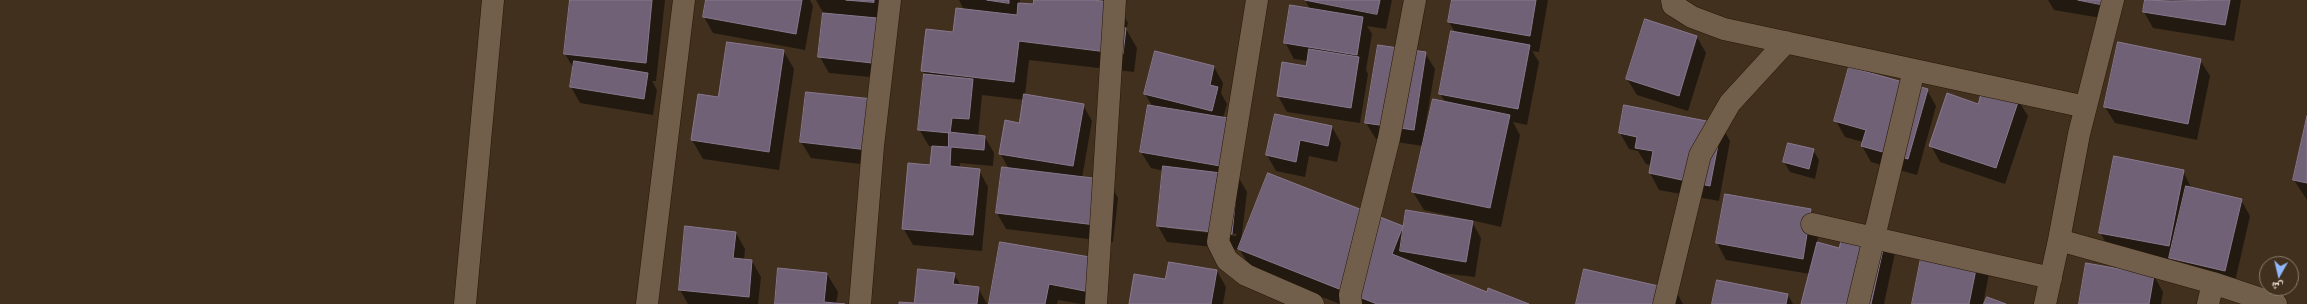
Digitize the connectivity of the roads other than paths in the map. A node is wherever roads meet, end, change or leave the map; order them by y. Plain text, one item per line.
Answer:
1 (493, 0) edge
2 (684, 0) edge
3 (890, 0) edge
4 (1115, 0) edge
5 (1257, 0) edge
6 (1415, 0) edge
7 (1672, 0) edge
8 (2113, 0) edge
9 (1786, 42) junction
10 (1914, 70) junction
11 (2086, 107) junction
12 (1812, 224) dead end
13 (1874, 238) junction
14 (2060, 240) junction
15 (2051, 278) junction
16 (2210, 294) edge
17 (465, 304) edge
18 (647, 304) edge
19 (860, 304) edge
20 (1096, 304) edge
21 (1313, 304) edge
22 (1350, 304) edge
23 (1664, 304) edge
24 (1858, 304) edge
25 (2045, 304) edge
26 (2276, 304) edge

1 - 17 street
2 - 18 street
3 - 19 street
4 - 20 street
5 - 21 street
6 - 22 street
7 - 9 street
8 - 11 street
9 - 10 street
9 - 23 street
10 - 11 street
10 - 13 street
11 - 14 street
12 - 13 street
13 - 15 street
13 - 24 street
14 - 15 street
14 - 16 street
15 - 25 street
16 - 26 street

